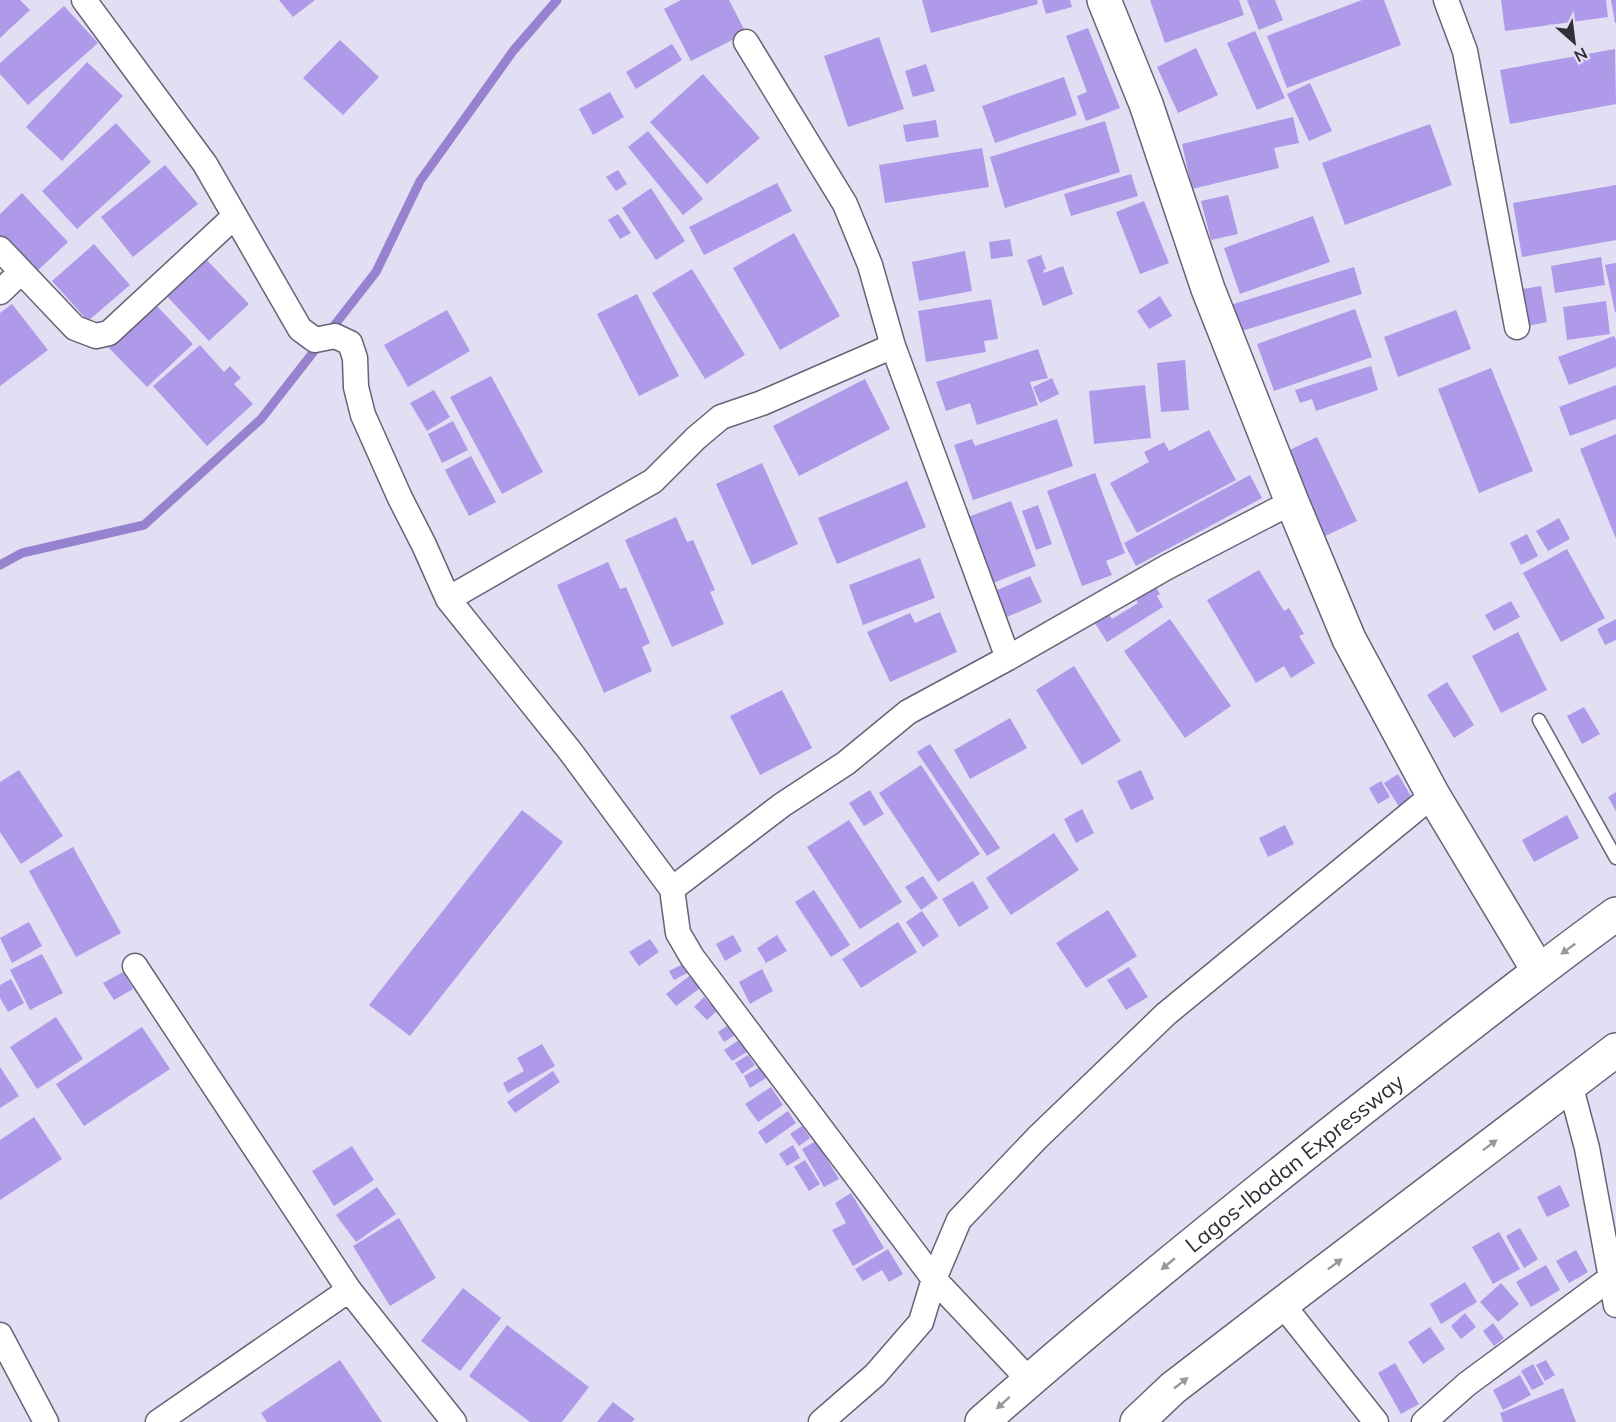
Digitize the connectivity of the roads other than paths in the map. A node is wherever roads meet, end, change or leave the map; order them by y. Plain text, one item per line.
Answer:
1 (84, 0) edge
2 (1104, 0) edge
3 (1446, 0) edge
4 (746, 42) dead end
5 (234, 216) junction
6 (0, 249) edge
7 (21, 272) junction
8 (0, 292) edge
9 (1517, 327) dead end
10 (893, 346) junction
11 (1292, 502) junction
12 (448, 599) junction
13 (1008, 658) junction
14 (1539, 720) dead end
15 (1433, 795) junction
16 (1616, 858) edge
17 (672, 890) junction
18 (1616, 915) edge
19 (135, 966) dead end
20 (1538, 970) junction
21 (1616, 1050) edge
22 (1570, 1084) junction
23 (1614, 1276) edge
24 (934, 1279) junction
25 (349, 1290) junction
26 (1281, 1304) junction
27 (1616, 1305) edge
28 (0, 1335) edge
29 (1029, 1380) junction
30 (46, 1422) edge
31 (158, 1422) edge
32 (454, 1422) edge
33 (821, 1422) edge
34 (982, 1422) edge
35 (1137, 1422) edge
36 (1376, 1422) edge
37 (1424, 1422) edge

1 - 5 street
2 - 11 main road
3 - 9 street
4 - 10 street
5 - 7 street
5 - 12 street
6 - 7 street
7 - 8 street
10 - 12 street
10 - 13 street
11 - 13 street
11 - 15 main road
12 - 17 street
13 - 17 street
14 - 16 lane
15 - 20 main road
15 - 24 street
17 - 24 street
18 -> 20 main road, Lagos-Ibadan Expressway
19 - 25 street
20 -> 29 main road, Lagos-Ibadan Expressway
21 - 22 main road
22 - 23 street
26 -> 22 main road
23 - 27 street
23 - 37 street
24 - 29 street
24 - 33 street
25 - 31 street
25 - 32 street
35 -> 26 main road
26 - 36 street
28 - 30 street
29 -> 34 main road, Lagos-Ibadan Expressway

